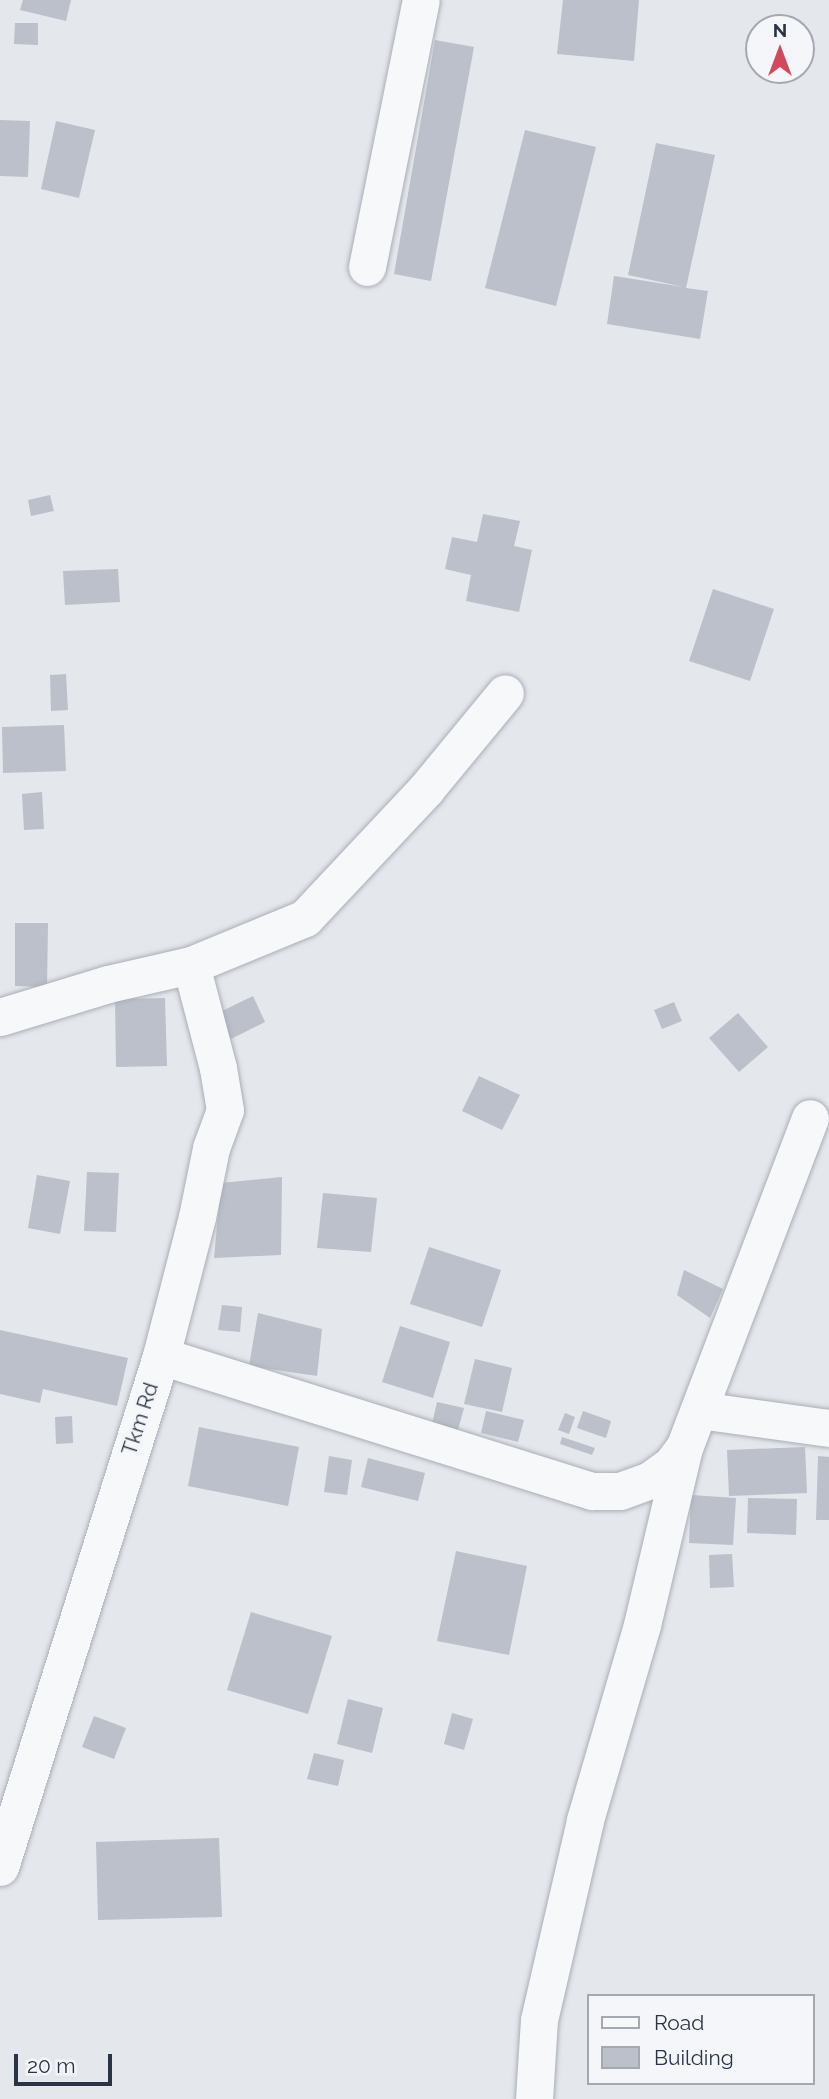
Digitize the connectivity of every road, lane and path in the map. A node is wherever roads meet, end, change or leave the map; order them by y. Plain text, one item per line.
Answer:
1 (421, 0) edge
2 (367, 267) dead end
3 (505, 693) dead end
4 (191, 965) junction
5 (0, 1017) edge
6 (810, 1118) dead end
7 (161, 1356) junction
8 (699, 1410) junction
9 (829, 1428) edge
10 (684, 1448) junction
11 (0, 1867) edge
12 (534, 2099) edge

1 - 2 street
3 - 4 street
4 - 5 street
4 - 7 street, Tkm Rd
6 - 8 street
7 - 10 street
7 - 11 street, Tkm Rd
8 - 9 street
8 - 10 street
10 - 12 street

